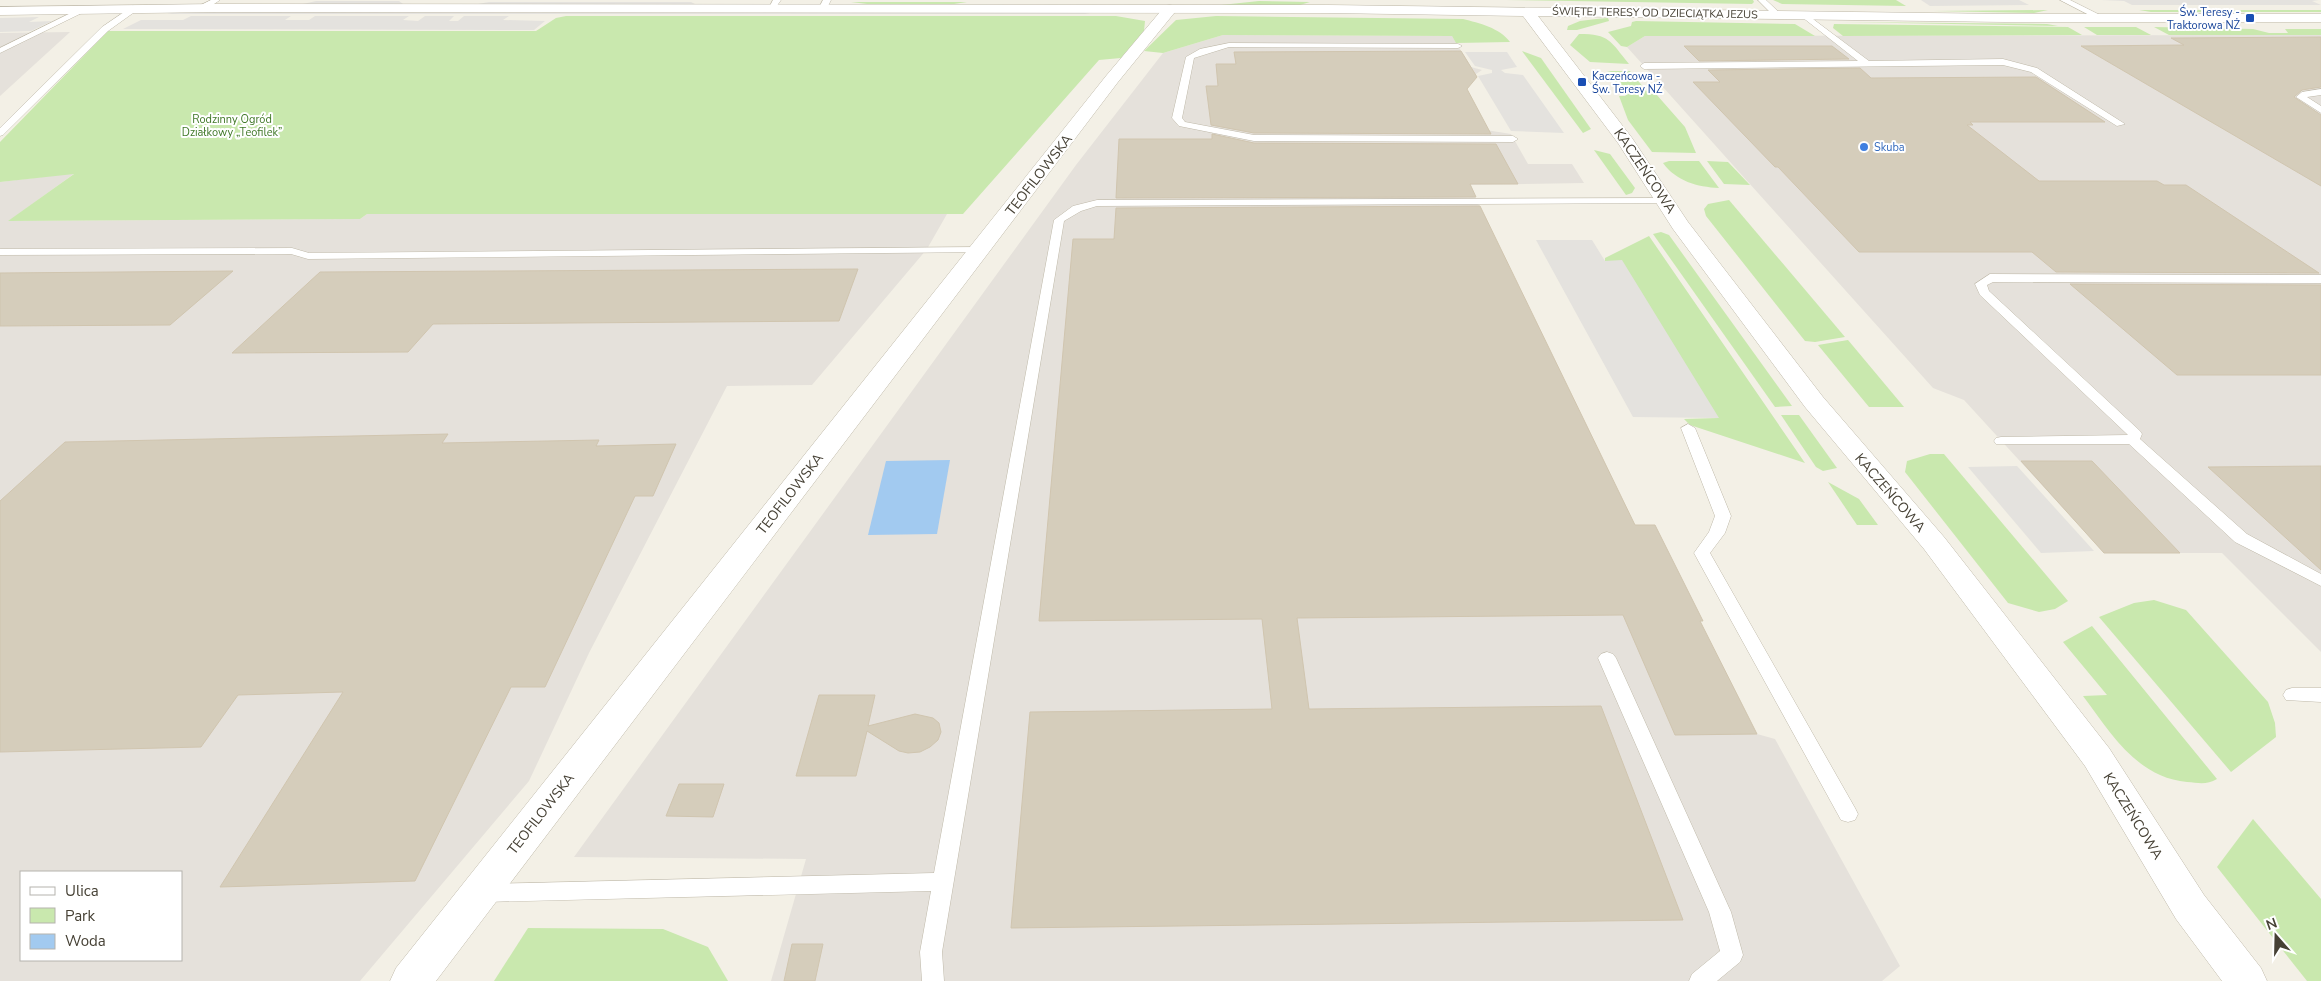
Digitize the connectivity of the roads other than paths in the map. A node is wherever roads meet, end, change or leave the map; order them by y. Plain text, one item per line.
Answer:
1 (216, 0) edge
2 (1762, 0) edge
3 (2064, 0) edge
4 (774, 4) edge
5 (825, 4) edge
6 (135, 6) edge
7 (202, 8) junction
8 (1170, 8) junction
9 (86, 9) junction
10 (1526, 10) junction
11 (0, 11) edge
12 (1778, 15) junction
13 (1805, 15) junction
14 (2102, 18) junction
15 (2321, 18) edge
16 (1458, 46) dead end
17 (0, 51) edge
18 (1866, 63) junction
19 (1644, 66) dead end
20 (2321, 92) edge
21 (2321, 110) edge
22 (2120, 124) dead end
23 (0, 133) edge
24 (1514, 140) dead end
25 (1665, 201) junction
26 (980, 250) junction
27 (0, 252) edge
28 (2321, 279) edge
29 (1688, 428) dead end
30 (2133, 440) junction
31 (2001, 441) dead end
32 (2321, 581) edge
33 (1607, 658) dead end
34 (2321, 695) edge
35 (2292, 696) dead end
36 (1848, 814) dead end
37 (942, 882) junction
38 (479, 894) junction
39 (411, 981) edge
40 (933, 981) edge
41 (1700, 981) edge
42 (2246, 981) edge

1 - 7 lane
2 - 12 lane
3 - 14 lane
4 - 5 street, ŚWIĘTEJ TERESY OD DZIECIĄTKA JEZUS
4 - 7 street, ŚWIĘTEJ TERESY OD DZIECIĄTKA JEZUS
5 - 8 street, ŚWIĘTEJ TERESY OD DZIECIĄTKA JEZUS
6 - 7 street, ŚWIĘTEJ TERESY OD DZIECIĄTKA JEZUS
6 - 9 street, ŚWIĘTEJ TERESY OD DZIECIĄTKA JEZUS
6 - 23 lane
8 - 10 street, ŚWIĘTEJ TERESY OD DZIECIĄTKA JEZUS
8 - 26 street, TEOFILOWSKA
9 - 11 street, ŚWIĘTEJ TERESY OD DZIECIĄTKA JEZUS
9 - 17 lane
10 - 12 street, ŚWIĘTEJ TERESY OD DZIECIĄTKA JEZUS
10 - 25 street, KACZEŃCOWA
12 - 13 street, ŚWIĘTEJ TERESY OD DZIECIĄTKA JEZUS
13 - 14 street, ŚWIĘTEJ TERESY OD DZIECIĄTKA JEZUS
13 - 18 lane
14 - 15 street, ŚWIĘTEJ TERESY OD DZIECIĄTKA JEZUS
16 - 24 lane
18 - 19 lane
18 - 22 lane
20 - 21 lane
25 - 37 lane
25 - 42 street, KACZEŃCOWA
26 - 27 lane
26 - 38 street, TEOFILOWSKA
28 - 30 lane
29 - 36 lane
30 - 31 lane
30 - 32 lane
33 - 41 lane
34 - 35 lane
37 - 38 lane
37 - 40 lane
38 - 39 street, TEOFILOWSKA

